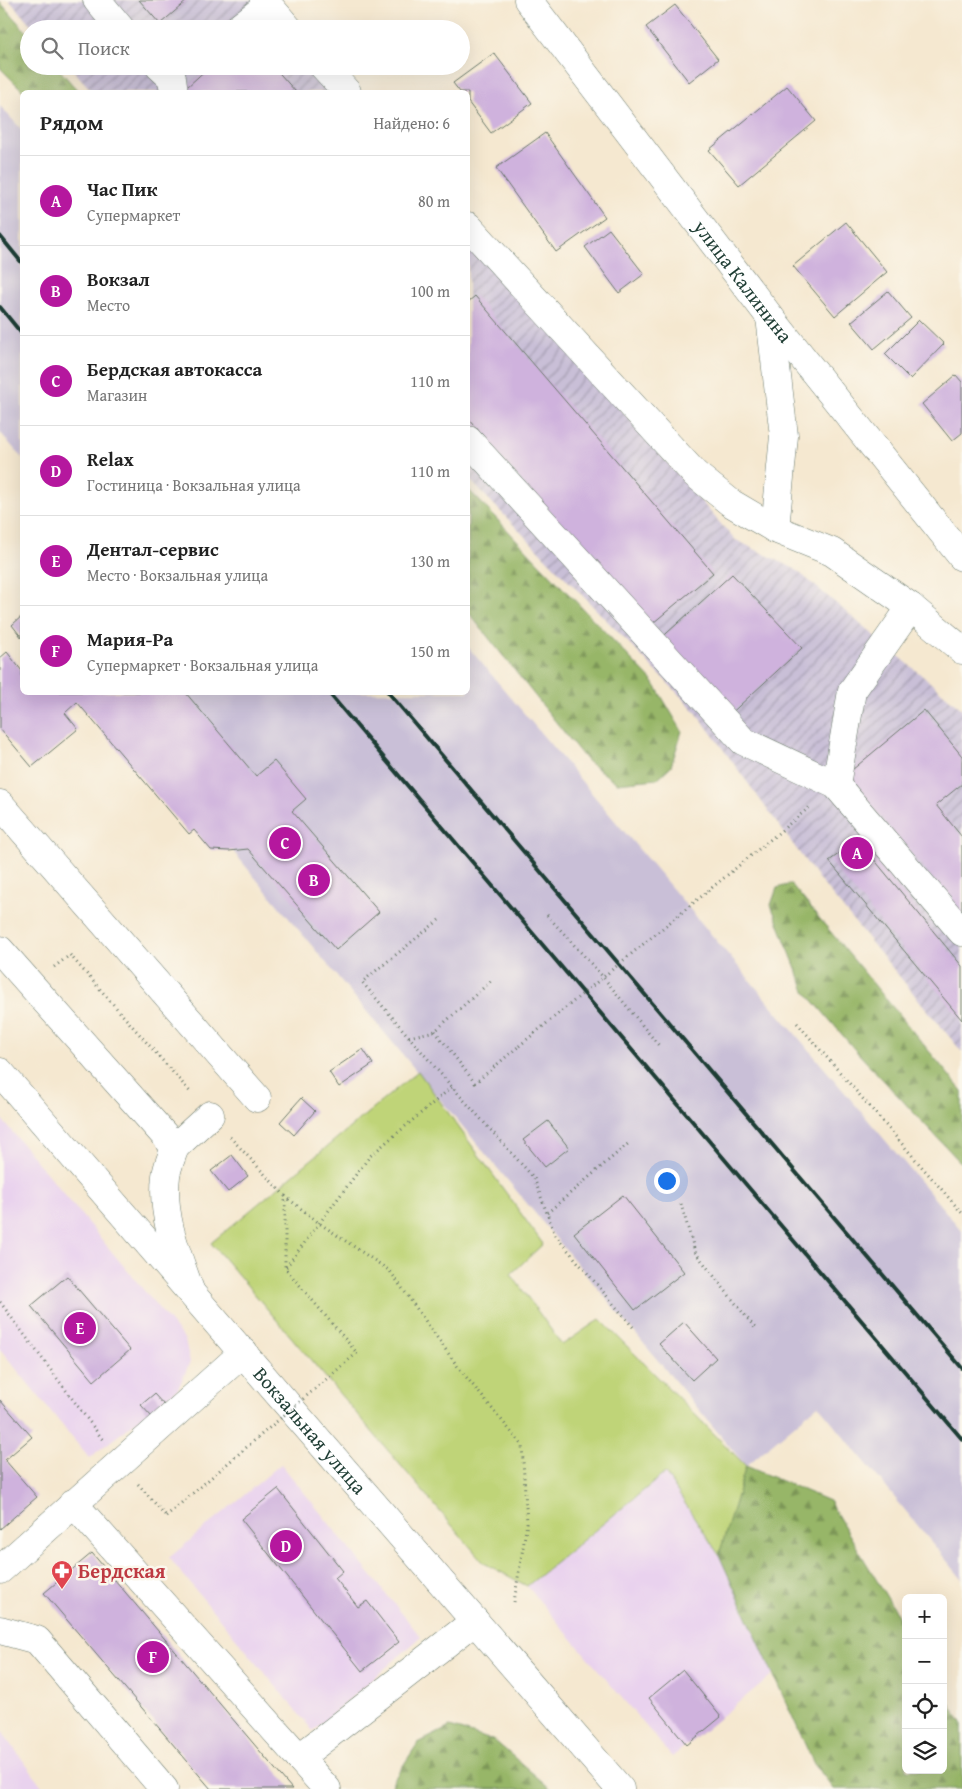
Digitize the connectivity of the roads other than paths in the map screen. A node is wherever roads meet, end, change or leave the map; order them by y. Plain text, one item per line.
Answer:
1 (97, 0) edge
2 (528, 0) edge
3 (266, 2) edge
4 (113, 20) edge
5 (247, 20) edge
6 (281, 20) edge
7 (331, 75) edge
8 (345, 90) edge
9 (470, 228) edge
10 (770, 317) junction
11 (470, 442) edge
12 (775, 529) junction
13 (962, 558) edge
14 (910, 607) junction
15 (962, 650) edge
16 (836, 785) junction
17 (0, 804) edge
18 (962, 932) edge
19 (0, 950) edge
20 (0, 1072) edge
21 (257, 1098) dead end
22 (210, 1115) road end
23 (175, 1146) junction
24 (190, 1290) junction
25 (244, 1352) junction
26 (74, 1503) junction
27 (0, 1570) edge
28 (475, 1621) junction
29 (0, 1630) edge
30 (299, 1758) junction
31 (164, 1789) edge
32 (327, 1789) edge
33 (620, 1789) edge

1 - 4 main road
2 - 10 main road, улица Калинина
3 - 5 main road
3 - 6 main road
7 - 8 main road
9 - 12 main road
10 - 12 main road
10 - 13 main road, улица Калинина
11 - 16 main road
12 - 14 main road
14 - 15 main road
14 - 16 main road
16 - 18 main road
17 - 21 main road
19 - 23 main road
20 - 24 main road, Вокзальная улица
22 - 23 main road
23 - 24 main road
24 - 25 main road, Вокзальная улица
25 - 26 main road
25 - 28 main road, Вокзальная улица
26 - 27 main road
26 - 30 main road
28 - 30 main road
28 - 33 main road, Вокзальная улица
29 - 31 main road
30 - 32 main road

